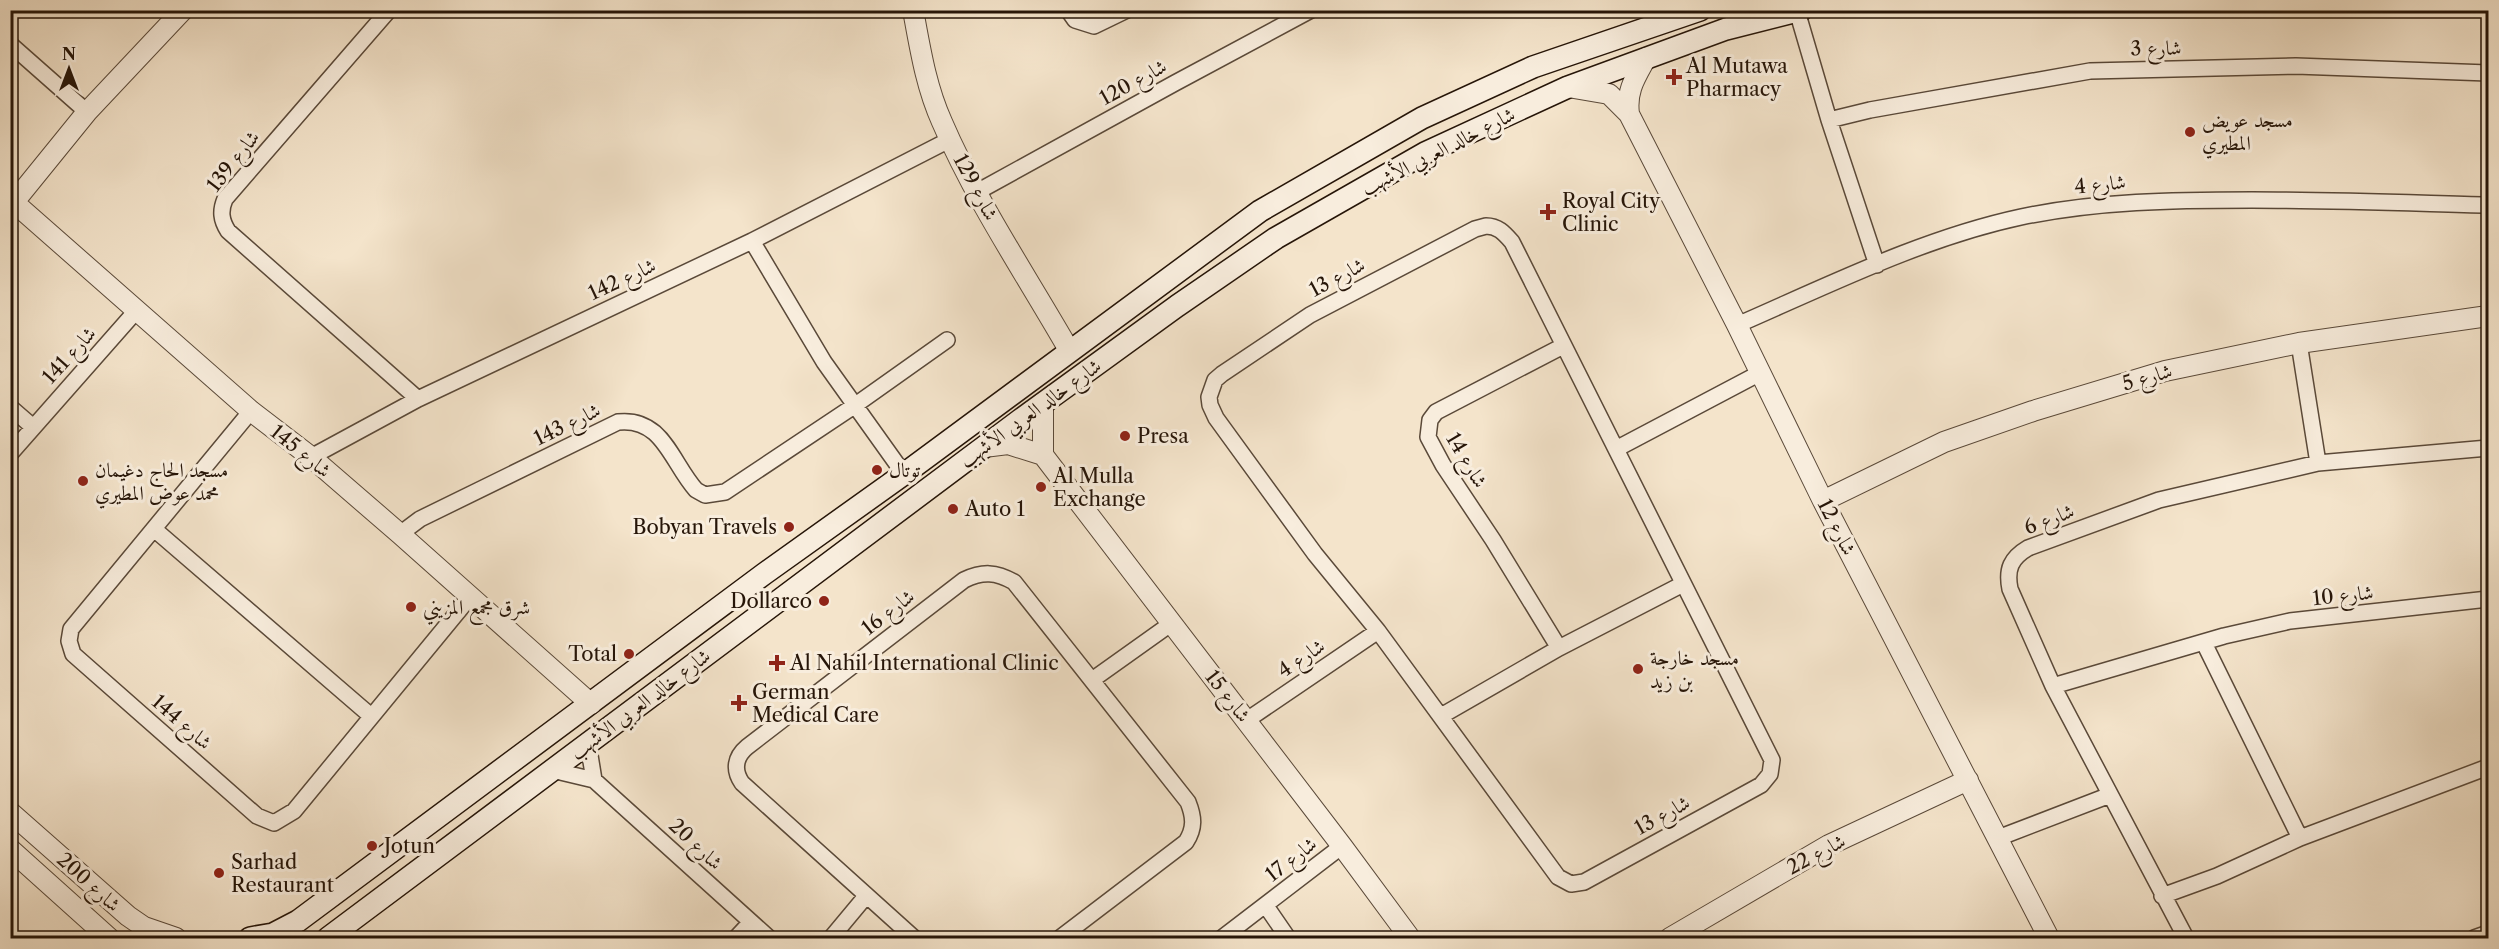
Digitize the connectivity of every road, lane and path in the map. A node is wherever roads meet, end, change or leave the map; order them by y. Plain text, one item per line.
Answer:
1 (183, 10) edge
2 (389, 10) edge
3 (913, 10) edge
4 (1068, 10) edge
5 (1127, 10) edge
6 (1311, 10) edge
7 (1700, 10) edge
8 (1799, 11) edge
9 (10, 44) edge
10 (1646, 58) junction
11 (2488, 73) edge
12 (1568, 87) junction
13 (87, 112) junction
14 (1629, 114) junction
15 (1829, 120) junction
16 (951, 139) junction
17 (977, 192) junction
18 (1290, 194) junction
19 (12, 200) edge
20 (2488, 205) edge
21 (1256, 214) junction
22 (1311, 217) junction
23 (1276, 238) junction
24 (752, 241) junction
25 (1877, 265) junction
26 (136, 311) junction
27 (2488, 316) edge
28 (1737, 325) junction
29 (947, 340) dead end
30 (2299, 343) junction
31 (1563, 346) junction
32 (1069, 350) junction
33 (1760, 373) junction
34 (418, 399) junction
35 (1043, 404) junction
36 (10, 406) edge
37 (854, 406) junction
38 (251, 411) junction
39 (33, 427) junction
40 (984, 447) junction
41 (2488, 448) edge
42 (1616, 449) junction
43 (10, 454) edge
44 (1043, 455) junction
45 (311, 457) junction
46 (2318, 463) junction
47 (904, 474) junction
48 (1823, 501) junction
49 (840, 520) junction
50 (154, 529) junction
51 (400, 534) junction
52 (855, 542) junction
53 (807, 543) junction
54 (822, 567) junction
55 (1683, 584) junction
56 (470, 597) junction
57 (2488, 599) edge
58 (1172, 623) junction
59 (1378, 632) junction
60 (2204, 643) junction
61 (1559, 648) junction
62 (1092, 680) junction
63 (2053, 686) junction
64 (591, 704) junction
65 (371, 716) junction
66 (1441, 716) junction
67 (1246, 720) junction
68 (588, 744) junction
69 (2488, 767) edge
70 (552, 770) junction
71 (594, 780) junction
72 (1968, 780) junction
73 (2110, 795) junction
74 (10, 812) edge
75 (1998, 838) junction
76 (2300, 838) junction
77 (1342, 846) junction
78 (10, 849) edge
79 (866, 896) junction
80 (2162, 896) junction
81 (1266, 906) junction
82 (750, 923) junction
83 (109, 939) edge
84 (176, 939) edge
85 (250, 939) edge
86 (328, 939) edge
87 (736, 939) edge
88 (769, 939) edge
89 (831, 939) edge
90 (914, 939) edge
91 (1060, 939) edge
92 (1222, 939) edge
93 (1288, 939) edge
94 (1410, 939) edge
95 (1670, 939) edge
96 (2049, 939) edge
97 (2186, 939) edge

1 - 13 street
2 - 34 street, شارع 139
3 - 16 street, شارع 129
4 - 5 street
6 - 17 street, شارع 120
7 - 18 main road, شارع خالد العربي الأشهب
8 - 10 main road, شارع خالد العربي الأشهب
8 - 15 street
9 - 13 street
10 - 12 main road, شارع خالد العربي الأشهب
10 - 14 street
11 - 15 street, شارع 3
12 - 14 street, شارع 12
12 - 22 main road, شارع خالد العربي الأشهب
13 - 19 street
14 - 28 street, شارع 12
15 - 25 street
16 - 17 street, شارع 129
16 - 24 street, شارع 142
17 - 32 street, شارع 129
18 - 21 main road, شارع خالد العربي الأشهب
18 - 22 main road
19 - 26 street, شارع 145
20 - 25 street, شارع 4
21 - 23 main road
21 - 32 main road, شارع خالد العربي الأشهب
22 - 23 main road, شارع خالد العربي الأشهب
23 - 35 main road, شارع خالد العربي الأشهب
24 - 34 street, شارع 142
24 - 37 street
25 - 28 street, شارع 4
26 - 38 street, شارع 145
26 - 39 street, شارع 141
27 - 30 street, شارع 5
28 - 33 street, شارع 12
29 - 37 street, شارع 143
30 - 46 street
30 - 48 street, شارع 5
31 - 42 street, 13 شارع
31 - 59 street, 13 شارع
31 - 61 street, 14 شارع
32 - 47 main road, شارع خالد العربي الأشهب
33 - 42 street
33 - 48 street, شارع 12
34 - 45 street, شارع 142
35 - 40 main road, شارع خالد العربي الأشهب
35 - 44 street
36 - 39 street
37 - 47 street
37 - 51 street, شارع 143
38 - 45 street, شارع 145
38 - 50 street, شارع 144
39 - 43 street, شارع 141
40 - 44 street
40 - 52 main road, شارع خالد العربي الأشهب
41 - 46 street, شارع 6
42 - 55 street, 13 شارع
44 - 58 street, شارع 15
45 - 51 street, شارع 145
46 - 63 street, شارع 6
47 - 49 main road, شارع خالد العربي الأشهب
48 - 72 street, شارع 12
49 - 52 main road
49 - 53 main road, شارع خالد العربي الأشهب
50 - 65 street
50 - 65 street, شارع 144
51 - 56 street, شارع 145
52 - 54 main road, شارع خالد العربي الأشهب
53 - 54 main road
53 - 64 main road, شارع خالد العربي الأشهب
54 - 68 main road, شارع خالد العربي الأشهب
55 - 61 street
55 - 66 street, شارع 13
56 - 64 street, شارع 145
56 - 65 street, شارع 144
57 - 60 street, شارع 10
58 - 62 street
58 - 67 street, شارع 15
59 - 66 street, 13 شارع
59 - 67 street, 4 شارع
60 - 63 street, شارع 10
60 - 76 street
61 - 66 street
62 - 79 street, شارع 16
62 - 91 street, شارع 16
63 - 73 street, شارع 6
64 - 85 main road, شارع خالد العربي الأشهب
67 - 77 street, شارع 15
68 - 70 main road, شارع خالد العربي الأشهب
68 - 71 street
69 - 76 street
70 - 71 street, شارع 20
70 - 86 main road, شارع خالد العربي الأشهب
71 - 82 street, شارع 20
72 - 75 street, شارع 12
72 - 95 street, شارع 22
73 - 75 street
73 - 80 street, شارع 6
74 - 84 street, شارع 200
75 - 96 street, شارع 12
76 - 80 street
77 - 81 street, شارع 17
77 - 94 street, شارع 15
78 - 83 street, شارع 200
79 - 89 street
79 - 90 street, شارع 16
80 - 97 street, شارع 6
81 - 92 street, شارع 17
81 - 93 street, شارع 17
82 - 87 street
82 - 88 street, شارع 20

